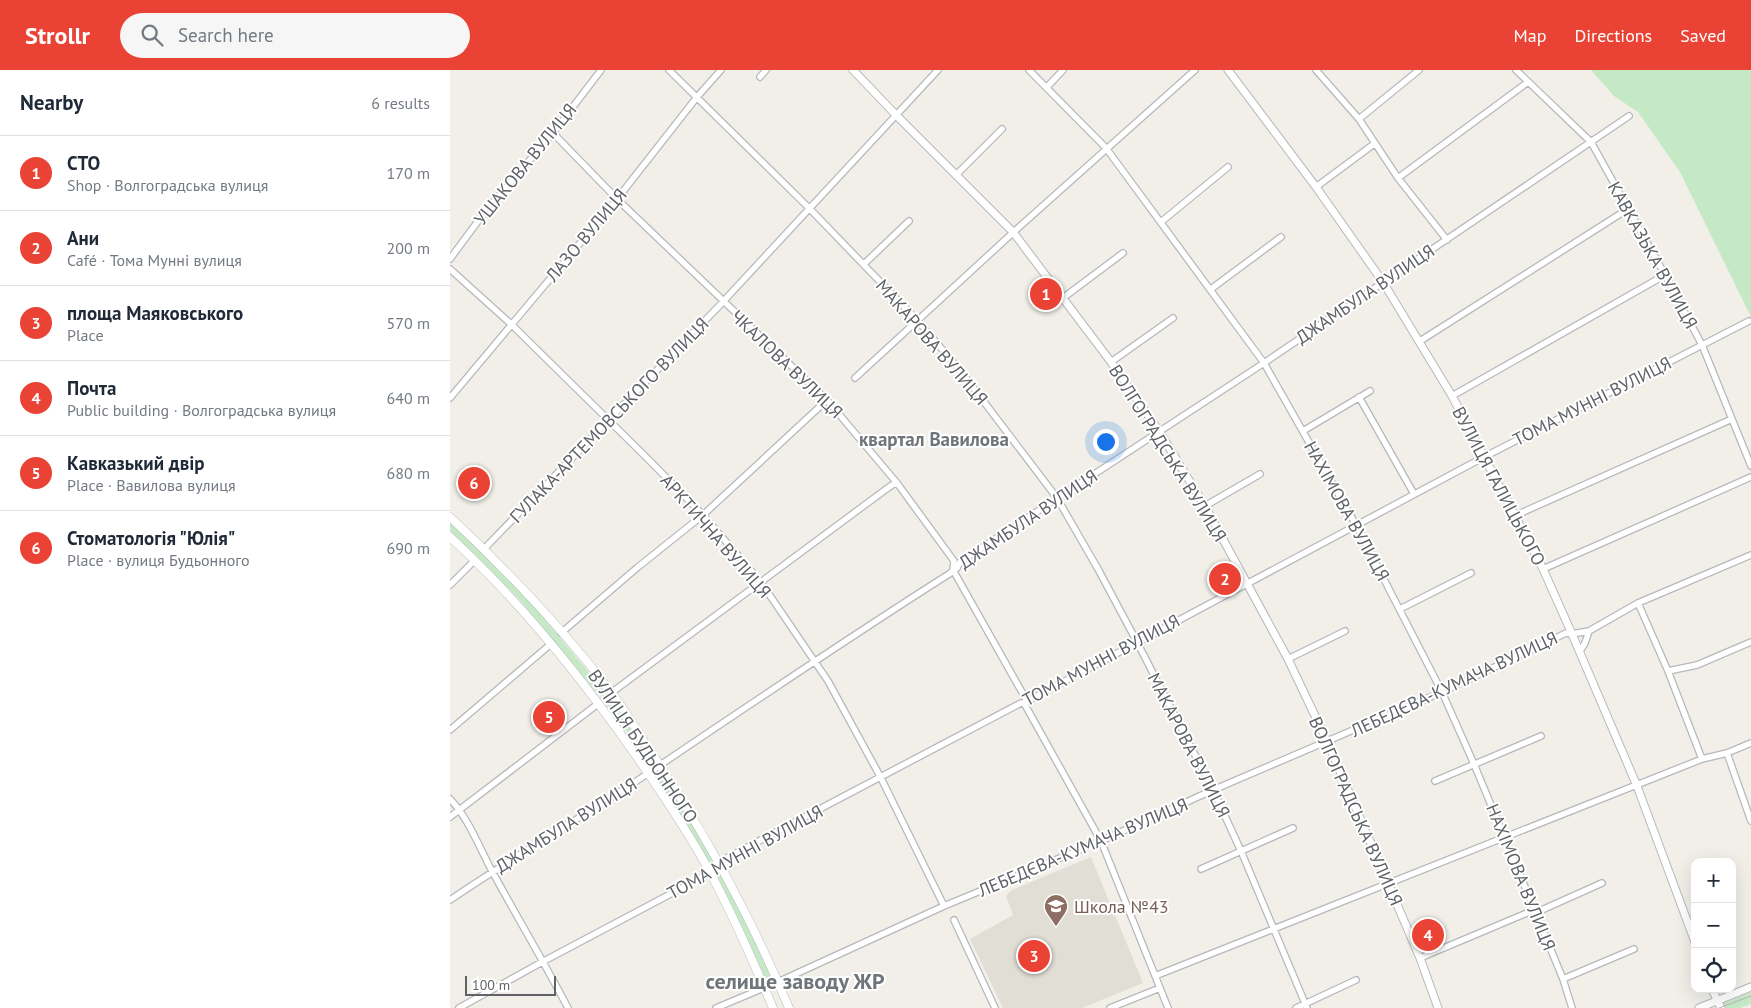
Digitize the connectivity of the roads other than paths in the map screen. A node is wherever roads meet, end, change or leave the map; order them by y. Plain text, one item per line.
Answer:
1 (601, 70) edge
2 (669, 70) edge
3 (721, 70) edge
4 (766, 70) edge
5 (853, 70) edge
6 (938, 70) edge
7 (1030, 70) edge
8 (1064, 70) edge
9 (1195, 70) edge
10 (1228, 70) edge
11 (1316, 70) edge
12 (1419, 70) edge
13 (1516, 70) edge
14 (760, 77) dead end
15 (1528, 82) junction
16 (1047, 87) junction
17 (697, 97) junction
18 (896, 115) junction
19 (1628, 116) dead end
20 (1359, 119) junction
21 (1002, 129) dead end
22 (553, 133) junction
23 (1591, 142) junction
24 (1374, 144) junction
25 (1106, 148) junction
26 (1228, 167) dead end
27 (956, 175) junction
28 (1398, 178) junction
29 (1316, 187) junction
30 (617, 199) junction
31 (810, 209) junction
32 (1628, 209) junction
33 (910, 221) dead end
34 (1161, 222) junction
35 (1013, 232) junction
36 (1281, 237) dead end
37 (1447, 240) junction
38 (1123, 253) dead end
39 (450, 258) edge
40 (864, 264) junction
41 (450, 269) edge
42 (1665, 275) junction
43 (1383, 282) junction
44 (1210, 288) junction
45 (1063, 298) junction
46 (723, 302) junction
47 (1173, 318) dead end
48 (917, 320) junction
49 (1749, 321) dead end
50 (511, 324) junction
51 (1420, 341) junction
52 (1702, 345) junction
53 (1111, 362) junction
54 (1264, 363) junction
55 (855, 378) dead end
56 (1370, 390) dead end
57 (1452, 396) junction
58 (1359, 397) junction
59 (450, 398) edge
60 (827, 400) junction
61 (1732, 419) junction
62 (609, 421) junction
63 (1159, 431) junction
64 (1303, 431) junction
65 (1484, 457) junction
66 (1751, 466) edge
67 (1260, 474) dead end
68 (1751, 477) edge
69 (897, 484) junction
70 (1414, 494) junction
71 (1057, 498) junction
72 (1205, 506) junction
73 (704, 515) junction
74 (1514, 516) junction
75 (450, 517) edge
76 (1356, 526) junction
77 (450, 537) edge
78 (484, 549) junction
79 (1751, 555) edge
80 (475, 560) junction
81 (1543, 569) junction
82 (953, 570) junction
83 (1471, 573) dead end
84 (760, 581) junction
85 (1247, 583) junction
86 (450, 585) edge
87 (1638, 603) junction
88 (1400, 609) junction
89 (1344, 631) dead end
90 (1589, 631) junction
91 (561, 633) junction
92 (1572, 634) junction
93 (1137, 642) junction
94 (1751, 642) edge
95 (552, 643) junction
96 (1580, 651) junction
97 (1288, 659) junction
98 (815, 661) junction
99 (1668, 671) junction
100 (1442, 692) junction
101 (612, 693) junction
102 (1026, 702) junction
103 (599, 703) junction
104 (450, 730) edge
105 (1541, 736) dead end
106 (1327, 741) junction
107 (1751, 743) edge
108 (1727, 753) junction
109 (1702, 759) junction
110 (1474, 764) junction
111 (660, 765) junction
112 (648, 773) junction
113 (880, 778) junction
114 (1435, 782) dead end
115 (1637, 786) junction
116 (1213, 790) junction
117 (450, 799) edge
118 (460, 809) junction
119 (450, 817) edge
120 (1751, 821) edge
121 (1294, 828) dead end
122 (1504, 838) junction
123 (1101, 841) junction
124 (1241, 851) junction
125 (719, 862) junction
126 (1201, 869) dead end
127 (492, 871) junction
128 (710, 873) junction
129 (1387, 883) junction
130 (1602, 883) dead end
131 (450, 900) edge
132 (944, 906) junction
133 (1534, 911) junction
134 (954, 920) dead end
135 (1275, 929) junction
136 (1691, 931) edge
137 (1634, 949) dead end
138 (1420, 958) junction
139 (544, 961) junction
140 (1155, 976) junction
141 (1563, 979) junction
142 (1356, 980) dead end
143 (778, 982) junction
144 (1751, 987) edge
145 (764, 988) junction
146 (1160, 988) junction
147 (1714, 993) edge
148 (1718, 1000) junction
149 (1307, 1006) edge
150 (459, 1008) edge
151 (568, 1008) edge
152 (716, 1008) edge
153 (773, 1008) edge
154 (789, 1008) edge
155 (995, 1008) edge
156 (1110, 1008) edge
157 (1168, 1008) edge
158 (1296, 1008) edge
159 (1438, 1008) edge
160 (1572, 1008) edge
161 (1698, 1008) edge
162 (1721, 1008) edge

1 - 22 street, УШАКОВА ВУЛИЦЯ
2 - 17 street, МАКАРОВА ВУЛИЦЯ
3 - 17 street, ЛАЗО ВУЛИЦЯ
4 - 14 street
5 - 18 street, ВОЛГОГРАДСЬКА ВУЛИЦЯ
6 - 18 street, ГУЛАКА-АРТЕМОВСЬКОГО ВУЛИЦЯ
7 - 16 street, НАХІМОВА ВУЛИЦЯ
8 - 16 street
9 - 25 street
10 - 29 street, ВУЛИЦЯ ГАЛИЦЬКОГО
11 - 20 street
12 - 20 street
13 - 15 street, КАВКАЗЬКА ВУЛИЦЯ
15 - 23 street, КАВКАЗЬКА ВУЛИЦЯ
15 - 28 street
16 - 25 street, НАХІМОВА ВУЛИЦЯ
17 - 30 street, ЛАЗО ВУЛИЦЯ
17 - 31 street, МАКАРОВА ВУЛИЦЯ
18 - 27 street, ВОЛГОГРАДСЬКА ВУЛИЦЯ
18 - 31 street, ГУЛАКА-АРТЕМОВСЬКОГО ВУЛИЦЯ
19 - 23 street, ДЖАМБУЛА ВУЛИЦЯ
20 - 24 street
21 - 27 street
22 - 30 street, ЧКАЛОВА ВУЛИЦЯ
22 - 39 street, УШАКОВА ВУЛИЦЯ
23 - 32 street, КАВКАЗЬКА ВУЛИЦЯ
23 - 37 street, ДЖАМБУЛА ВУЛИЦЯ
24 - 28 street
24 - 29 street
25 - 34 street, НАХІМОВА ВУЛИЦЯ
25 - 35 street
26 - 34 street
27 - 35 street, ВОЛГОГРАДСЬКА ВУЛИЦЯ
28 - 37 street
29 - 43 street, ВУЛИЦЯ ГАЛИЦЬКОГО
30 - 46 street, ЧКАЛОВА ВУЛИЦЯ
30 - 50 street, ЛАЗО ВУЛИЦЯ
31 - 40 street, МАКАРОВА ВУЛИЦЯ
31 - 46 street, ГУЛАКА-АРТЕМОВСЬКОГО ВУЛИЦЯ
32 - 42 street, КАВКАЗЬКА ВУЛИЦЯ
32 - 51 street
33 - 40 street
34 - 44 street, НАХІМОВА ВУЛИЦЯ
35 - 45 street, ВОЛГОГРАДСЬКА ВУЛИЦЯ
35 - 48 street
36 - 44 street
37 - 43 street, ДЖАМБУЛА ВУЛИЦЯ
38 - 45 street
40 - 48 street, МАКАРОВА ВУЛИЦЯ
41 - 50 street, АРКТИЧНА ВУЛИЦЯ
42 - 52 street, КАВКАЗЬКА ВУЛИЦЯ
42 - 57 street
43 - 51 street, ВУЛИЦЯ ГАЛИЦЬКОГО
43 - 54 street, ДЖАМБУЛА ВУЛИЦЯ
44 - 54 street, НАХІМОВА ВУЛИЦЯ
45 - 53 street, ВОЛГОГРАДСЬКА ВУЛИЦЯ
46 - 60 street, ЧКАЛОВА ВУЛИЦЯ
46 - 62 street, ГУЛАКА-АРТЕМОВСЬКОГО ВУЛИЦЯ
47 - 53 street
48 - 55 street
48 - 71 street, МАКАРОВА ВУЛИЦЯ
49 - 52 street, ТОМА МУННІ ВУЛИЦЯ
50 - 59 street, ЛАЗО ВУЛИЦЯ
50 - 62 street, АРКТИЧНА ВУЛИЦЯ
51 - 57 street, ВУЛИЦЯ ГАЛИЦЬКОГО
52 - 61 street, КАВКАЗЬКА ВУЛИЦЯ
52 - 65 street, ТОМА МУННІ ВУЛИЦЯ
53 - 63 street, ВОЛГОГРАДСЬКА ВУЛИЦЯ
54 - 63 street, ДЖАМБУЛА ВУЛИЦЯ
54 - 64 street, НАХІМОВА ВУЛИЦЯ
56 - 58 street
57 - 65 street, ВУЛИЦЯ ГАЛИЦЬКОГО
58 - 64 street
58 - 70 street
60 - 69 street, ЧКАЛОВА ВУЛИЦЯ
60 - 73 street
61 - 66 street, КАВКАЗЬКА ВУЛИЦЯ
61 - 74 street
62 - 73 street, АРКТИЧНА ВУЛИЦЯ
62 - 78 street, ГУЛАКА-АРТЕМОВСЬКОГО ВУЛИЦЯ
63 - 71 street, ДЖАМБУЛА ВУЛИЦЯ
63 - 72 street, ВОЛГОГРАДСЬКА ВУЛИЦЯ
64 - 76 street, НАХІМОВА ВУЛИЦЯ
65 - 70 street, ТОМА МУННІ ВУЛИЦЯ
65 - 74 street, ВУЛИЦЯ ГАЛИЦЬКОГО
67 - 72 street
68 - 81 street
69 - 82 street, ЧКАЛОВА ВУЛИЦЯ
69 - 84 street
70 - 76 street, ТОМА МУННІ ВУЛИЦЯ
71 - 82 street, ДЖАМБУЛА ВУЛИЦЯ
71 - 93 street, МАКАРОВА ВУЛИЦЯ
72 - 85 street, ВОЛГОГРАДСЬКА ВУЛИЦЯ
73 - 84 street, АРКТИЧНА ВУЛИЦЯ
73 - 91 street
74 - 81 street, ВУЛИЦЯ ГАЛИЦЬКОГО
75 - 78 main road, ВУЛИЦЯ БУДЬОННОГО
76 - 85 street, ТОМА МУННІ ВУЛИЦЯ
76 - 88 street, НАХІМОВА ВУЛИЦЯ
77 - 80 main road, ВУЛИЦЯ БУДЬОННОГО
78 - 91 main road, ВУЛИЦЯ БУДЬОННОГО
79 - 87 street, ЛЕБЕДЄВА-КУМАЧА ВУЛИЦЯ
80 - 86 street
80 - 95 main road, ВУЛИЦЯ БУДЬОННОГО
81 - 92 street, ВУЛИЦЯ ГАЛИЦЬКОГО
82 - 98 street, ДЖАМБУЛА ВУЛИЦЯ
82 - 102 street, ЧКАЛОВА ВУЛИЦЯ
83 - 88 street
84 - 98 street, АРКТИЧНА ВУЛИЦЯ
84 - 101 street
85 - 93 street, ТОМА МУННІ ВУЛИЦЯ
85 - 97 street, ВОЛГОГРАДСЬКА ВУЛИЦЯ
87 - 90 street, ЛЕБЕДЄВА-КУМАЧА ВУЛИЦЯ
87 - 99 street
88 - 100 street, НАХІМОВА ВУЛИЦЯ
89 - 97 street
90 - 92 street, ЛЕБЕДЄВА-КУМАЧА ВУЛИЦЯ
90 - 96 street
91 - 101 main road, ВУЛИЦЯ БУДЬОННОГО
92 - 96 street, ВУЛИЦЯ ГАЛИЦЬКОГО
92 - 100 street, ЛЕБЕДЄВА-КУМАЧА ВУЛИЦЯ
93 - 102 street, ТОМА МУННІ ВУЛИЦЯ
93 - 116 street, МАКАРОВА ВУЛИЦЯ
94 - 99 street
95 - 103 main road, ВУЛИЦЯ БУДЬОННОГО
95 - 104 street
96 - 115 street, ВУЛИЦЯ ГАЛИЦЬКОГО
97 - 106 street, ВОЛГОГРАДСЬКА ВУЛИЦЯ
98 - 111 street, ДЖАМБУЛА ВУЛИЦЯ
98 - 113 street, АРКТИЧНА ВУЛИЦЯ
99 - 109 street
100 - 106 street, ЛЕБЕДЄВА-КУМАЧА ВУЛИЦЯ
100 - 110 street, НАХІМОВА ВУЛИЦЯ
101 - 111 main road, ВУЛИЦЯ БУДЬОННОГО
102 - 113 street, ТОМА МУННІ ВУЛИЦЯ
102 - 123 street, ЧКАЛОВА ВУЛИЦЯ
103 - 112 main road, ВУЛИЦЯ БУДЬОННОГО
103 - 118 street
105 - 110 street
106 - 116 street, ЛЕБЕДЄВА-КУМАЧА ВУЛИЦЯ
106 - 129 street, ВОЛГОГРАДСЬКА ВУЛИЦЯ
107 - 108 street
108 - 109 street
108 - 120 street
109 - 115 street
110 - 114 street
110 - 122 street, НАХІМОВА ВУЛИЦЯ
111 - 112 street, ДЖАМБУЛА ВУЛИЦЯ
111 - 125 main road, ВУЛИЦЯ БУДЬОННОГО
112 - 127 street, ДЖАМБУЛА ВУЛИЦЯ
112 - 128 main road, ВУЛИЦЯ БУДЬОННОГО
113 - 125 street, ТОМА МУННІ ВУЛИЦЯ
113 - 132 street, АРКТИЧНА ВУЛИЦЯ
115 - 122 street
115 - 136 street, ВУЛИЦЯ ГАЛИЦЬКОГО
116 - 123 street, ЛЕБЕДЄВА-КУМАЧА ВУЛИЦЯ
116 - 124 street, МАКАРОВА ВУЛИЦЯ
117 - 118 street
118 - 119 street
118 - 127 street
121 - 124 street
122 - 129 street
122 - 133 street, НАХІМОВА ВУЛИЦЯ
123 - 132 street, ЛЕБЕДЄВА-КУМАЧА ВУЛИЦЯ
123 - 140 street, ЧКАЛОВА ВУЛИЦЯ
124 - 126 street
124 - 135 street, МАКАРОВА ВУЛИЦЯ
125 - 128 street, ТОМА МУННІ ВУЛИЦЯ
125 - 143 main road, ВУЛИЦЯ БУДЬОННОГО
127 - 131 street, ДЖАМБУЛА ВУЛИЦЯ
127 - 139 street
128 - 139 street, ТОМА МУННІ ВУЛИЦЯ
128 - 145 main road, ВУЛИЦЯ БУДЬОННОГО
129 - 135 street
129 - 138 street, ВОЛГОГРАДСЬКА ВУЛИЦЯ
130 - 133 street
132 - 143 street, ЛЕБЕДЄВА-КУМАЧА ВУЛИЦЯ
133 - 138 street
133 - 141 street, НАХІМОВА ВУЛИЦЯ
134 - 155 street
135 - 140 street
135 - 149 street, МАКАРОВА ВУЛИЦЯ
137 - 141 street
138 - 159 street, ВОЛГОГРАДСЬКА ВУЛИЦЯ
139 - 150 street, ТОМА МУННІ ВУЛИЦЯ
139 - 151 street
140 - 146 street, ЧКАЛОВА ВУЛИЦЯ
141 - 160 street, НАХІМОВА ВУЛИЦЯ
142 - 149 street
143 - 145 street, ЛЕБЕДЄВА-КУМАЧА ВУЛИЦЯ
143 - 154 main road, ВУЛИЦЯ БУДЬОННОГО
144 - 148 street
145 - 152 street, ЛЕБЕДЄВА-КУМАЧА ВУЛИЦЯ
145 - 153 main road, ВУЛИЦЯ БУДЬОННОГО
146 - 156 street
146 - 157 street, ЧКАЛОВА ВУЛИЦЯ
147 - 148 street
148 - 161 street
148 - 162 street
149 - 158 street

